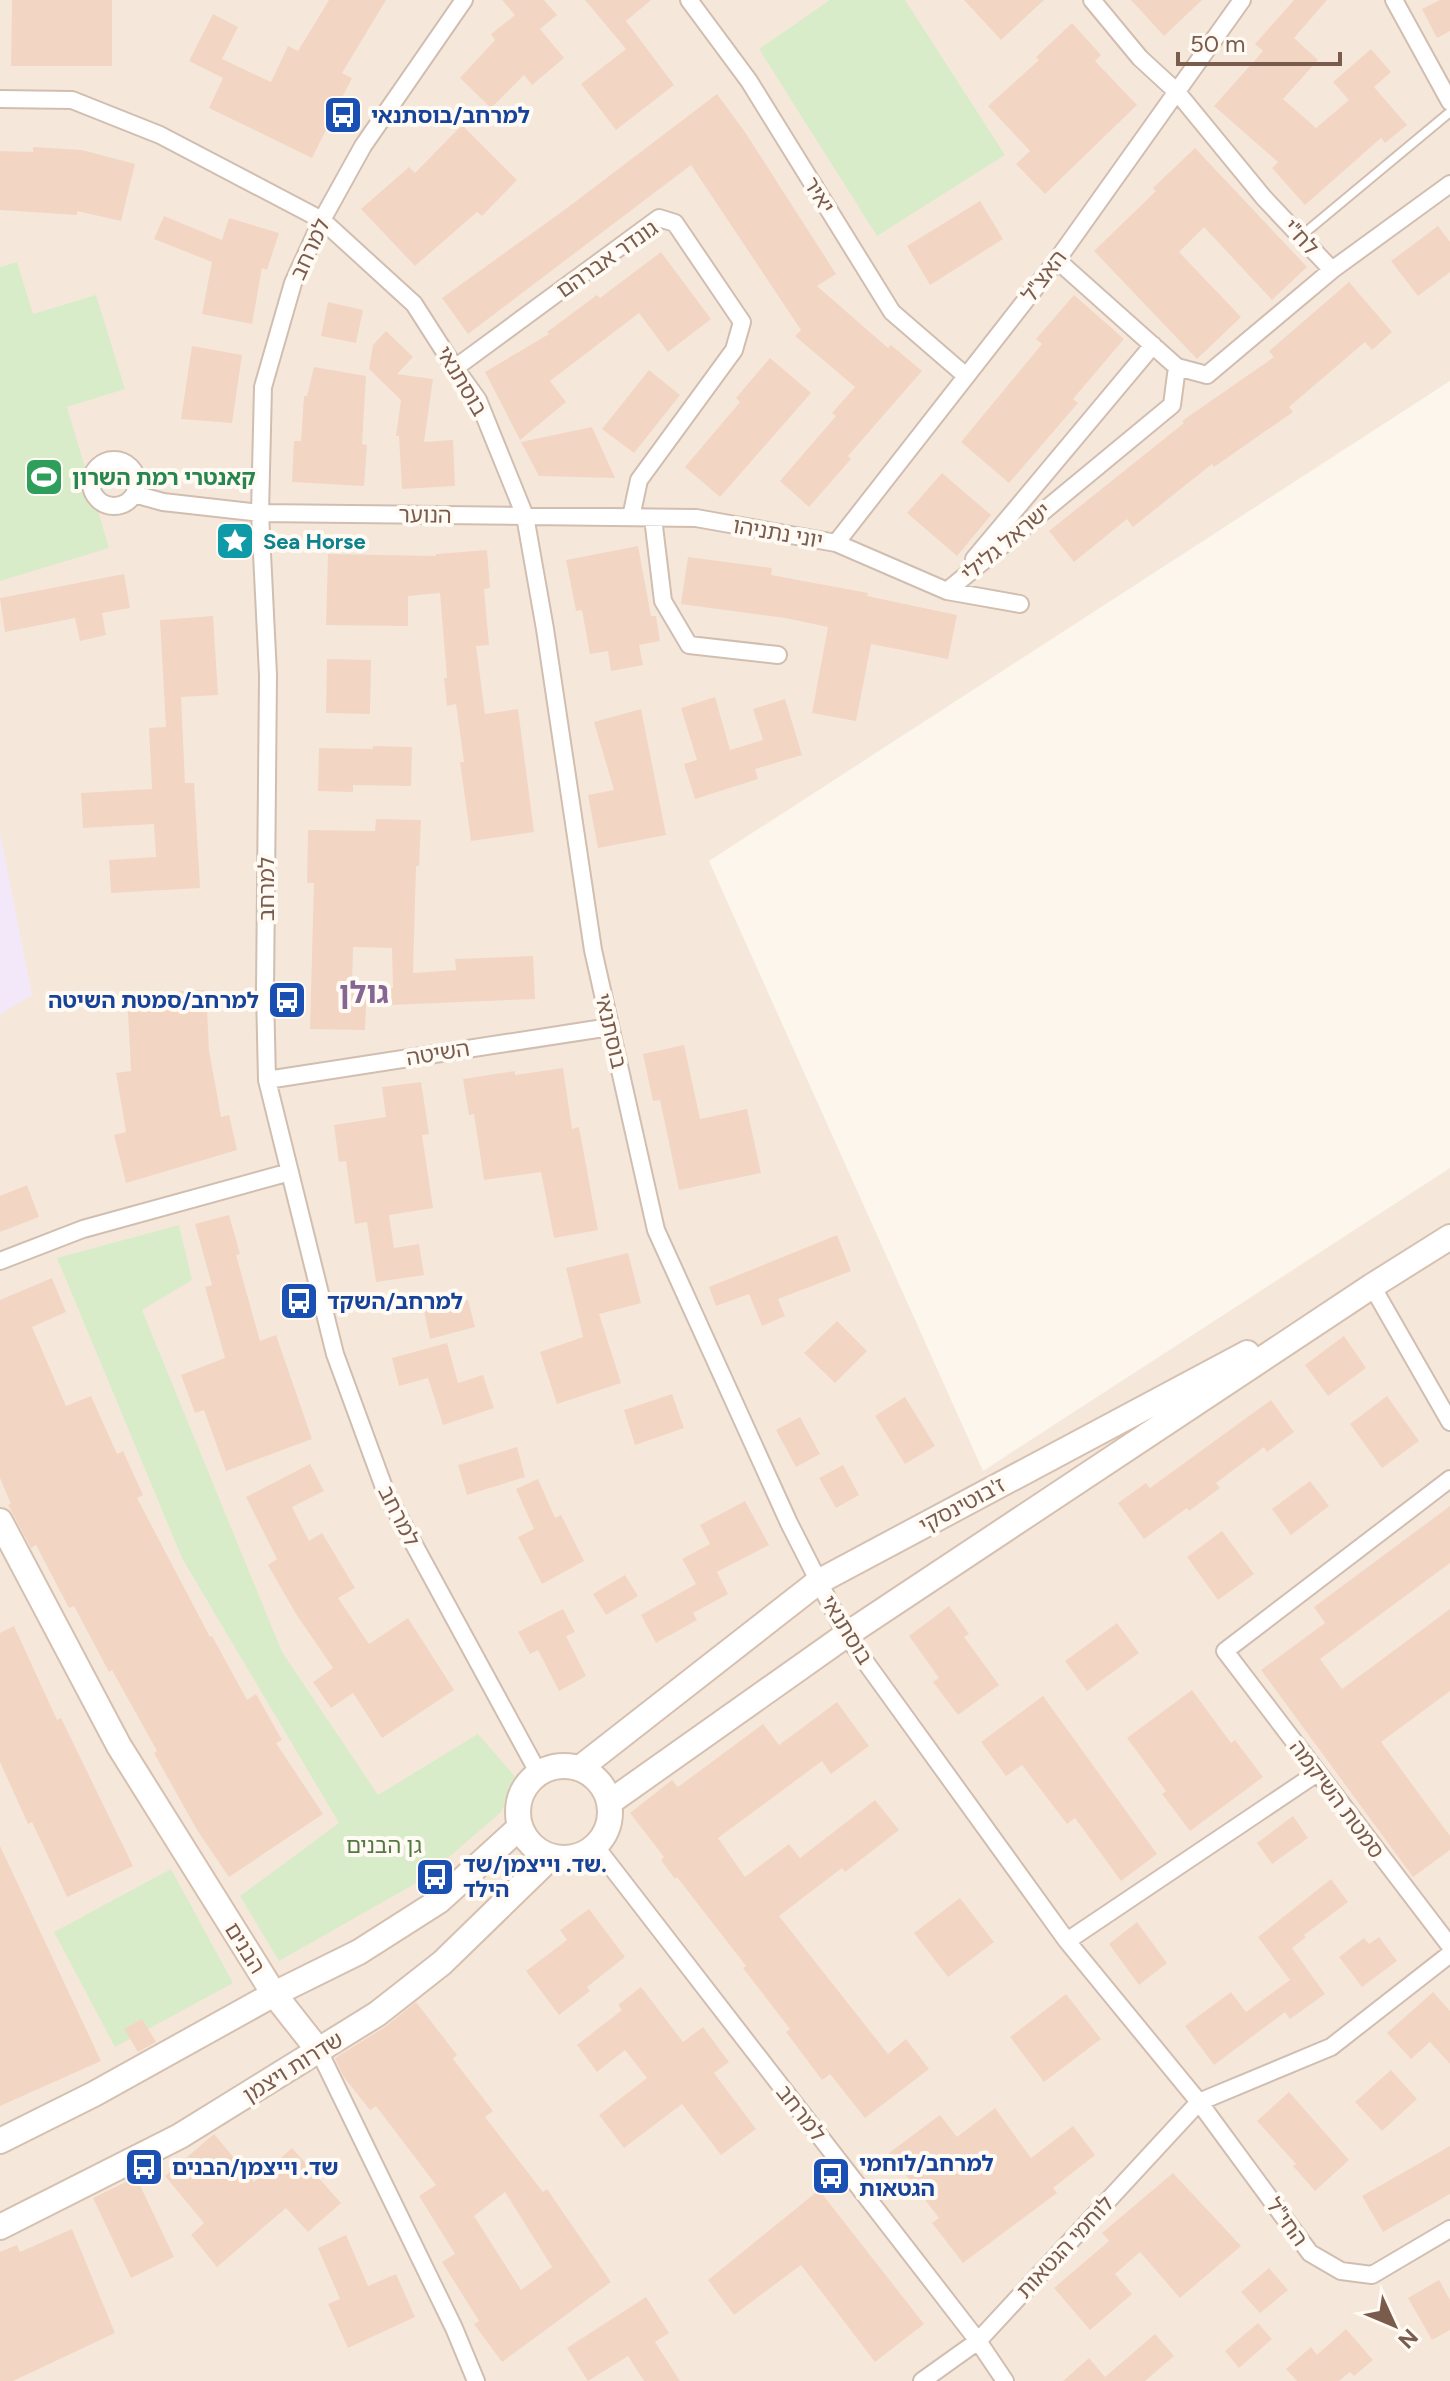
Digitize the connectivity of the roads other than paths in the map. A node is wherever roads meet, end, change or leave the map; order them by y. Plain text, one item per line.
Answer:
1 (464, 0) edge
2 (689, 0) edge
3 (1092, 0) edge
4 (1242, 0) edge
5 (1394, 0) edge
6 (1177, 92) junction
7 (0, 99) edge
8 (1450, 102) edge
9 (1450, 112) edge
10 (1450, 184) edge
11 (322, 220) junction
12 (1300, 237) junction
13 (1057, 260) junction
14 (1332, 270) junction
15 (1153, 345) junction
16 (1177, 367) junction
17 (455, 368) junction
18 (966, 376) junction
19 (134, 494) dead end
20 (260, 513) junction
21 (525, 516) junction
22 (631, 517) junction
23 (653, 518) junction
24 (836, 543) junction
25 (947, 591) junction
26 (1020, 604) dead end
27 (778, 655) dead end
28 (610, 1027) junction
29 (267, 1080) junction
30 (290, 1172) junction
31 (1450, 1237) edge
32 (0, 1261) edge
33 (1372, 1286) junction
34 (1450, 1422) edge
35 (1450, 1479) edge
36 (0, 1521) edge
37 (818, 1582) junction
38 (846, 1635) junction
39 (580, 1768) junction
40 (1317, 1773) junction
41 (539, 1774) junction
42 (610, 1802) junction
43 (520, 1827) junction
44 (596, 1847) junction
45 (551, 1857) junction
46 (1067, 1941) junction
47 (1450, 1946) edge
48 (1450, 1954) edge
49 (274, 1994) junction
50 (319, 2051) junction
51 (1199, 2102) junction
52 (0, 2141) edge
53 (0, 2227) edge
54 (1450, 2229) edge
55 (978, 2341) junction
56 (476, 2381) edge
57 (922, 2381) edge
58 (1005, 2381) edge

1 - 11 street, למרחב
2 - 18 street, יאיר
3 - 6 street, לח"י
4 - 6 street, האצ"ל
5 - 8 street
6 - 12 street, לח"י
6 - 13 street, האצ"ל
7 - 11 street, בוסתנאי
9 - 12 lane
10 - 14 street, לח"י
11 - 17 street, בוסתנאי
11 - 20 street, למרחב
12 - 14 street, לח"י
13 - 15 street
13 - 18 street, האצ"ל
14 - 16 street
15 - 16 street
15 - 25 street, ישראל גלילי
16 - 25 street, ישראל גלילי
17 - 21 street, בוסתנאי
17 - 22 street, גונדר אברהם
18 - 24 street, האצ"ל
19 - 20 street, הנוער
20 - 21 street, הנוער
20 - 29 street, למרחב
21 - 22 street, יוני נתניהו
21 - 28 street, בוסתנאי
22 - 23 street, יוני נתניהו
23 - 24 street, יוני נתניהו
23 - 27 street
24 - 25 street, יוני נתניהו
25 - 26 street, יוני נתניהו
28 - 29 street, השיטה
28 - 37 street, בוסתנאי
29 - 30 street, למרחב
30 - 32 street
30 - 41 street, למרחב
31 - 33 street, ז'בוטינסקי
33 - 34 street
33 - 37 street, ז'בוטינסקי
33 - 38 street, ז'בוטינסקי
35 - 40 street, סמטת השיקמה
36 - 49 street, הבנים
37 - 38 street, בוסתנאי
37 - 39 street, ז'בוטינסקי
38 - 42 street, ז'בוטינסקי
38 - 46 street, בוסתנאי
39 - 41 street
39 - 42 street
40 - 46 street
40 - 47 street, סמטת השיקמה
41 - 43 street
42 - 44 street
43 - 45 street
43 - 49 street
44 - 45 street
44 - 55 street, למרחב
45 - 50 street, שדרות ויצמן
46 - 51 street, בוסתנאי
48 - 51 street
49 - 50 street, הבנים
49 - 52 street
50 - 53 street, שדרות ויצמן
50 - 56 street, הבנים
51 - 54 street, החי"ל
51 - 55 street, לוחמי הגטאות
55 - 57 street, לוחמי הגטאות
55 - 58 street, למרחב

